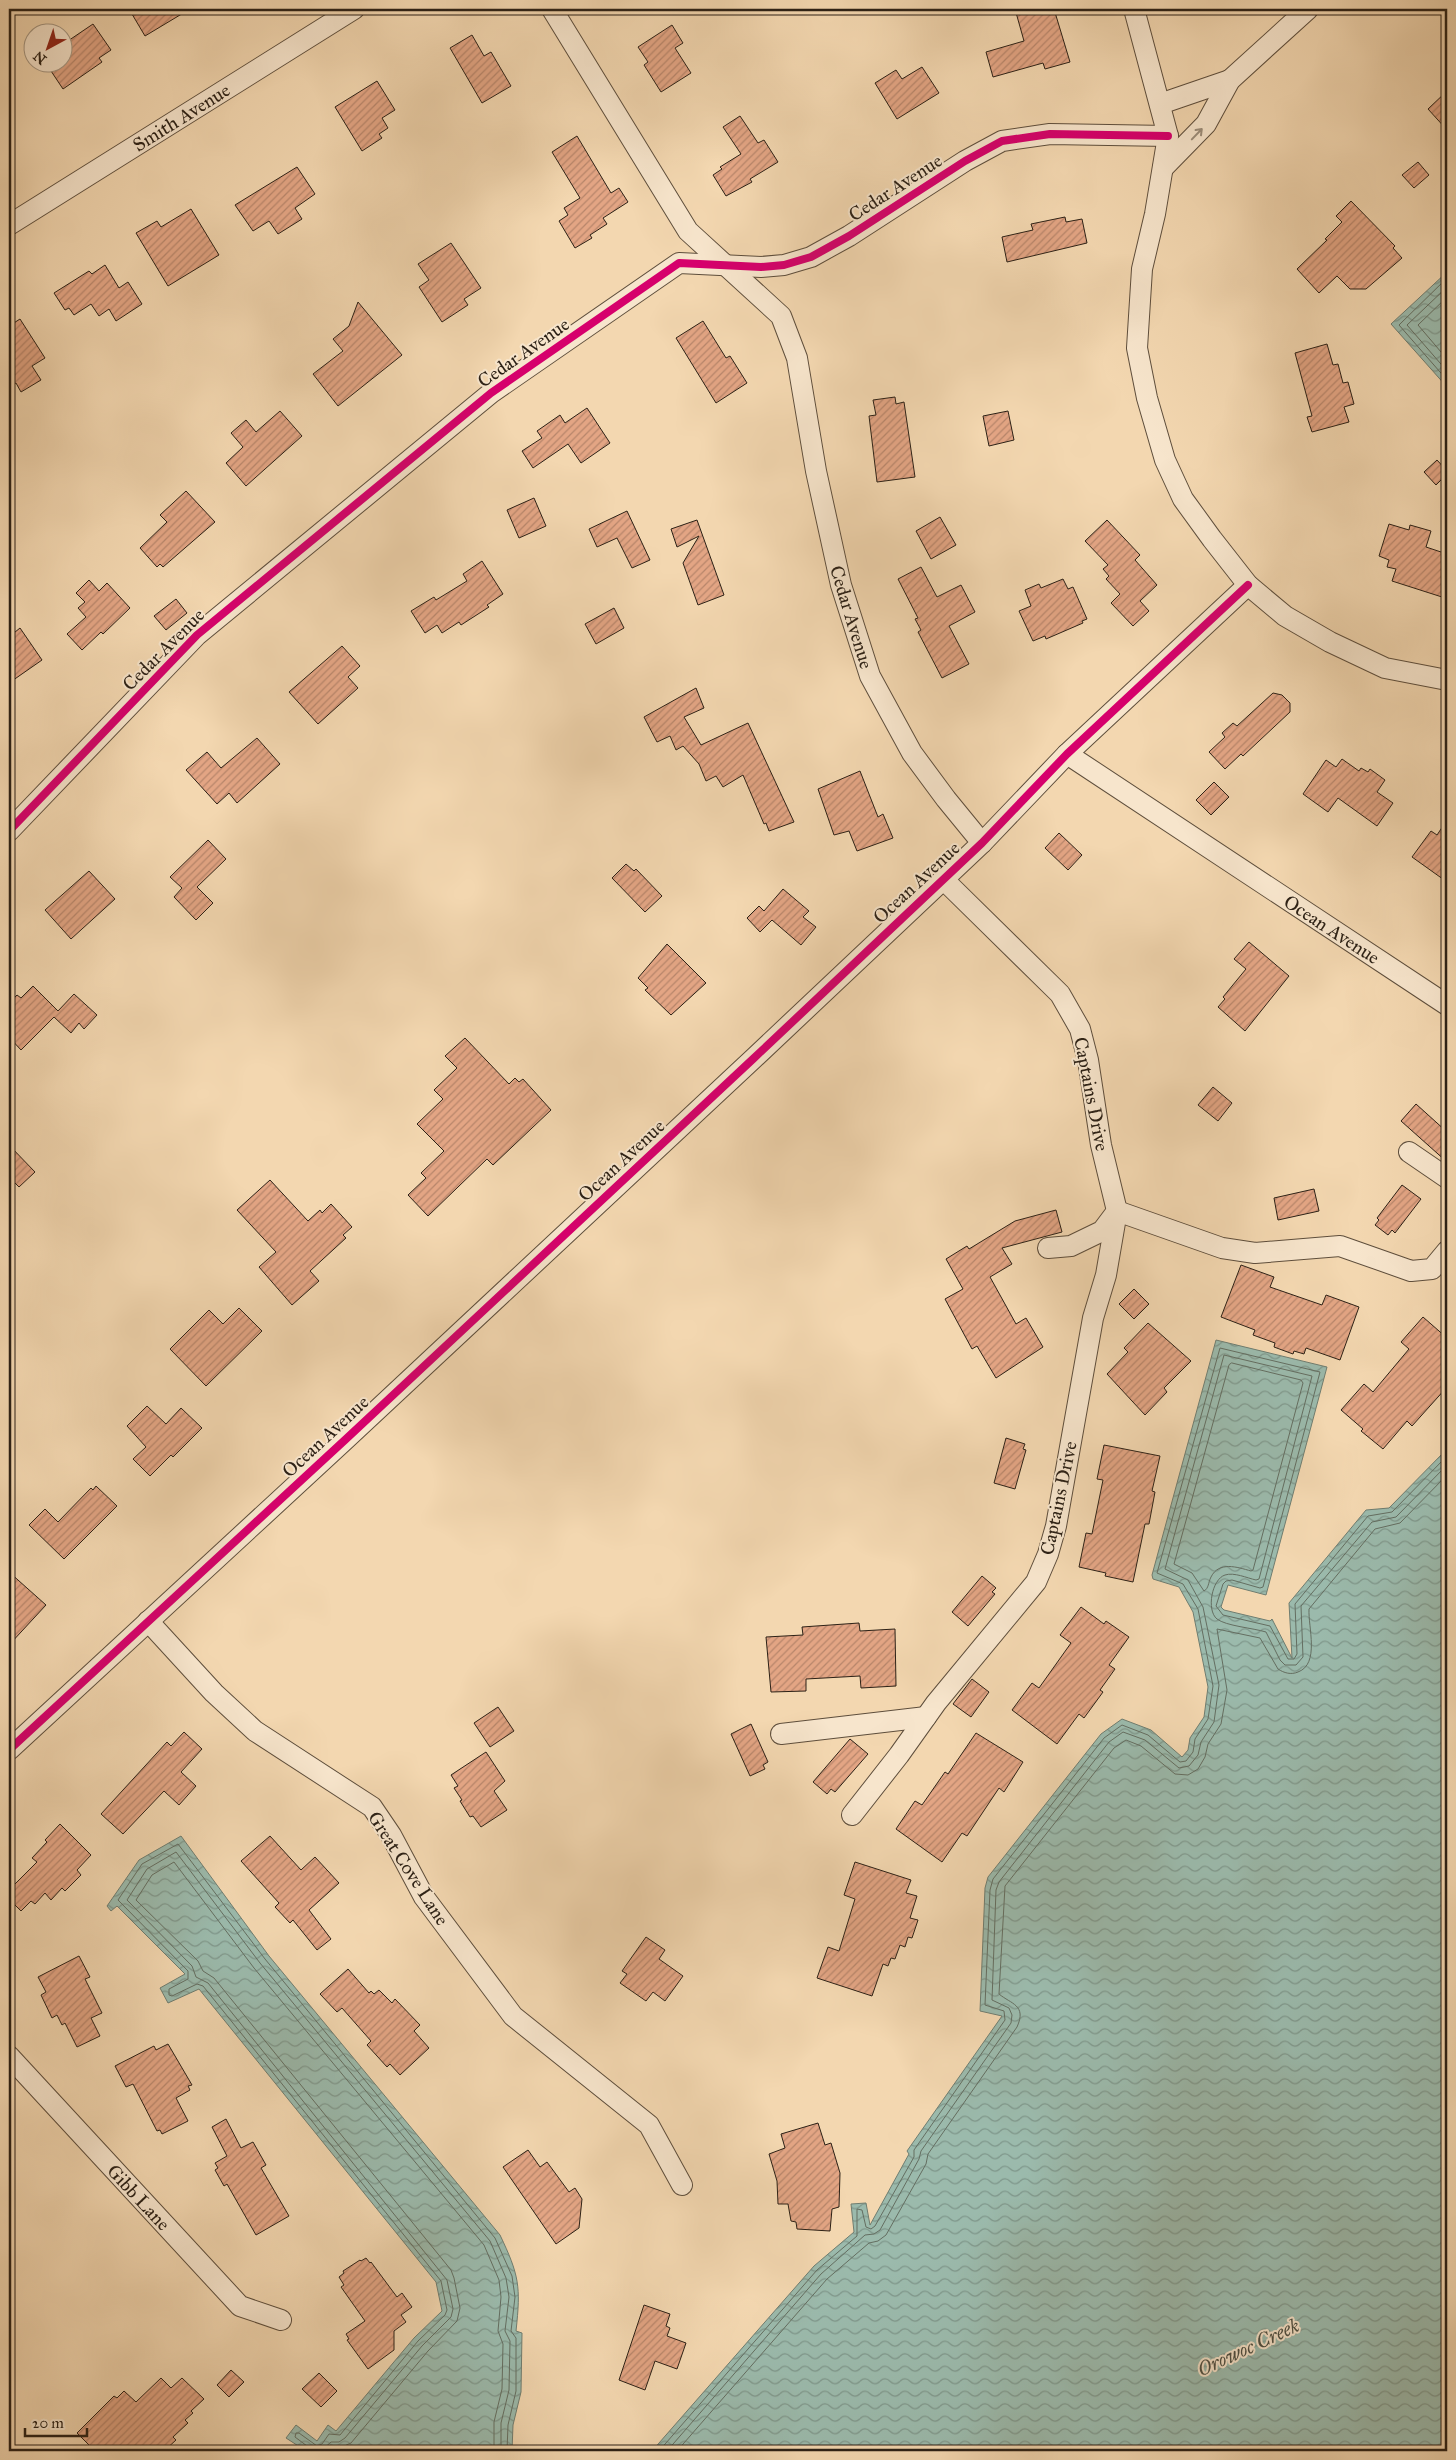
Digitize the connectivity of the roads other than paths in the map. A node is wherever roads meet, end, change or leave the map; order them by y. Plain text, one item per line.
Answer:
1 (354, 9) edge
2 (552, 9) edge
3 (1134, 9) edge
4 (1308, 9) edge
5 (1230, 80) junction
6 (1160, 104) junction
7 (1168, 136) junction
8 (1163, 168) junction
9 (9, 225) edge
10 (726, 266) junction
11 (1248, 585) junction
12 (1447, 680) edge
13 (1067, 754) junction
14 (9, 831) edge
15 (982, 843) junction
16 (942, 879) junction
17 (1447, 1006) edge
18 (1409, 1152) dead end
19 (1447, 1178) edge
20 (1117, 1211) junction
21 (1048, 1248) dead end
22 (1447, 1251) edge
23 (148, 1622) junction
24 (926, 1717) junction
25 (781, 1734) dead end
26 (9, 1750) edge
27 (852, 1815) dead end
28 (9, 2056) edge
29 (682, 2184) dead end
30 (281, 2320) dead end

1 - 9 street, Smith Avenue
2 - 10 street, Cedar Avenue
3 - 6 street
4 - 5 street
5 - 6 street
8 -> 5 street
6 - 7 street
7 - 8 street
7 - 10 street, Cedar Avenue
8 - 11 street
10 - 14 street, Cedar Avenue
10 - 15 street, Cedar Avenue
11 - 12 street
11 - 13 street, Ocean Avenue
13 - 15 street, Ocean Avenue
13 - 17 street, Ocean Avenue
15 - 16 street, Ocean Avenue
16 - 20 street, Captains Drive
16 - 23 street, Ocean Avenue
18 - 19 street
20 - 21 street
20 - 22 street
20 - 24 street, Captains Drive
23 - 26 street, Ocean Avenue
23 - 29 street, Great Cove Lane
24 - 25 street
24 - 27 street, Captains Drive
28 - 30 street, Gibb Lane

